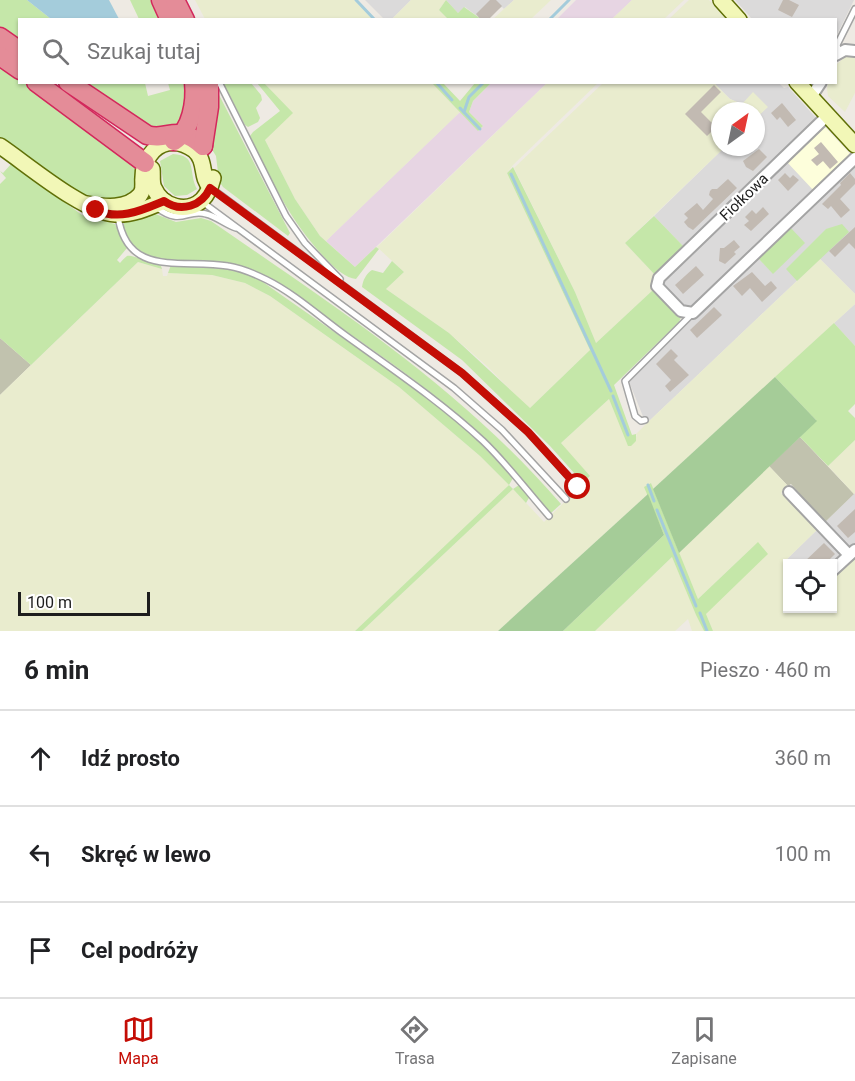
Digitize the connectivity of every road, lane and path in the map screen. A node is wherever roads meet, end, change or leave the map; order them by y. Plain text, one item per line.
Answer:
1 (161, 0) edge
2 (176, 0) edge
3 (721, 0) edge
4 (855, 9) edge
5 (169, 18) edge
6 (184, 18) edge
7 (737, 18) edge
8 (0, 36) edge
9 (18, 50) edge
10 (855, 51) edge
11 (837, 54) edge
12 (0, 56) edge
13 (18, 69) edge
14 (40, 84) edge
15 (64, 84) edge
16 (71, 84) edge
17 (194, 84) edge
18 (208, 84) edge
19 (220, 84) edge
20 (799, 84) edge
21 (820, 84) edge
22 (811, 97) junction
23 (828, 115) junction
24 (855, 145) edge
25 (0, 146) edge
26 (202, 146) junction
27 (163, 147) junction
28 (855, 158) edge
29 (144, 188) junction
30 (210, 188) junction
31 (201, 201) junction
32 (159, 203) junction
33 (87, 204) junction
34 (118, 214) junction
35 (240, 230) junction
36 (352, 291) junction
37 (693, 313) junction
38 (645, 420) dead end
39 (518, 480) junction
40 (512, 486) dead end
41 (578, 487) dead end
42 (789, 492) dead end
43 (566, 500) dead end
44 (549, 516) dead end
45 (852, 552) edge
46 (837, 566) edge

1 - 5 highway
2 - 6 highway
3 - 7 main road
4 - 11 lane
8 - 9 highway
10 - 11 street
12 - 13 highway
14 - 27 highway
15 - 27 highway
16 - 27 highway
17 - 27 highway
18 - 26 highway
19 - 36 lane
20 - 22 main road
21 - 22 street
22 - 23 main road
23 - 24 main road
23 - 37 street, Fiołkowa
25 - 33 main road
26 - 27 highway
26 - 30 main road
27 - 29 main road
27 - 30 main road
27 - 32 main road
28 - 37 street
29 - 32 lane
29 - 33 main road
30 - 31 main road
30 - 36 lane
31 - 32 main road
31 - 35 lane
32 - 34 main road
32 - 35 lane
33 - 34 main road
34 - 39 lane
35 - 43 lane
36 - 41 lane
37 - 38 lane
39 - 40 lane
39 - 44 lane
42 - 45 street
45 - 46 street

